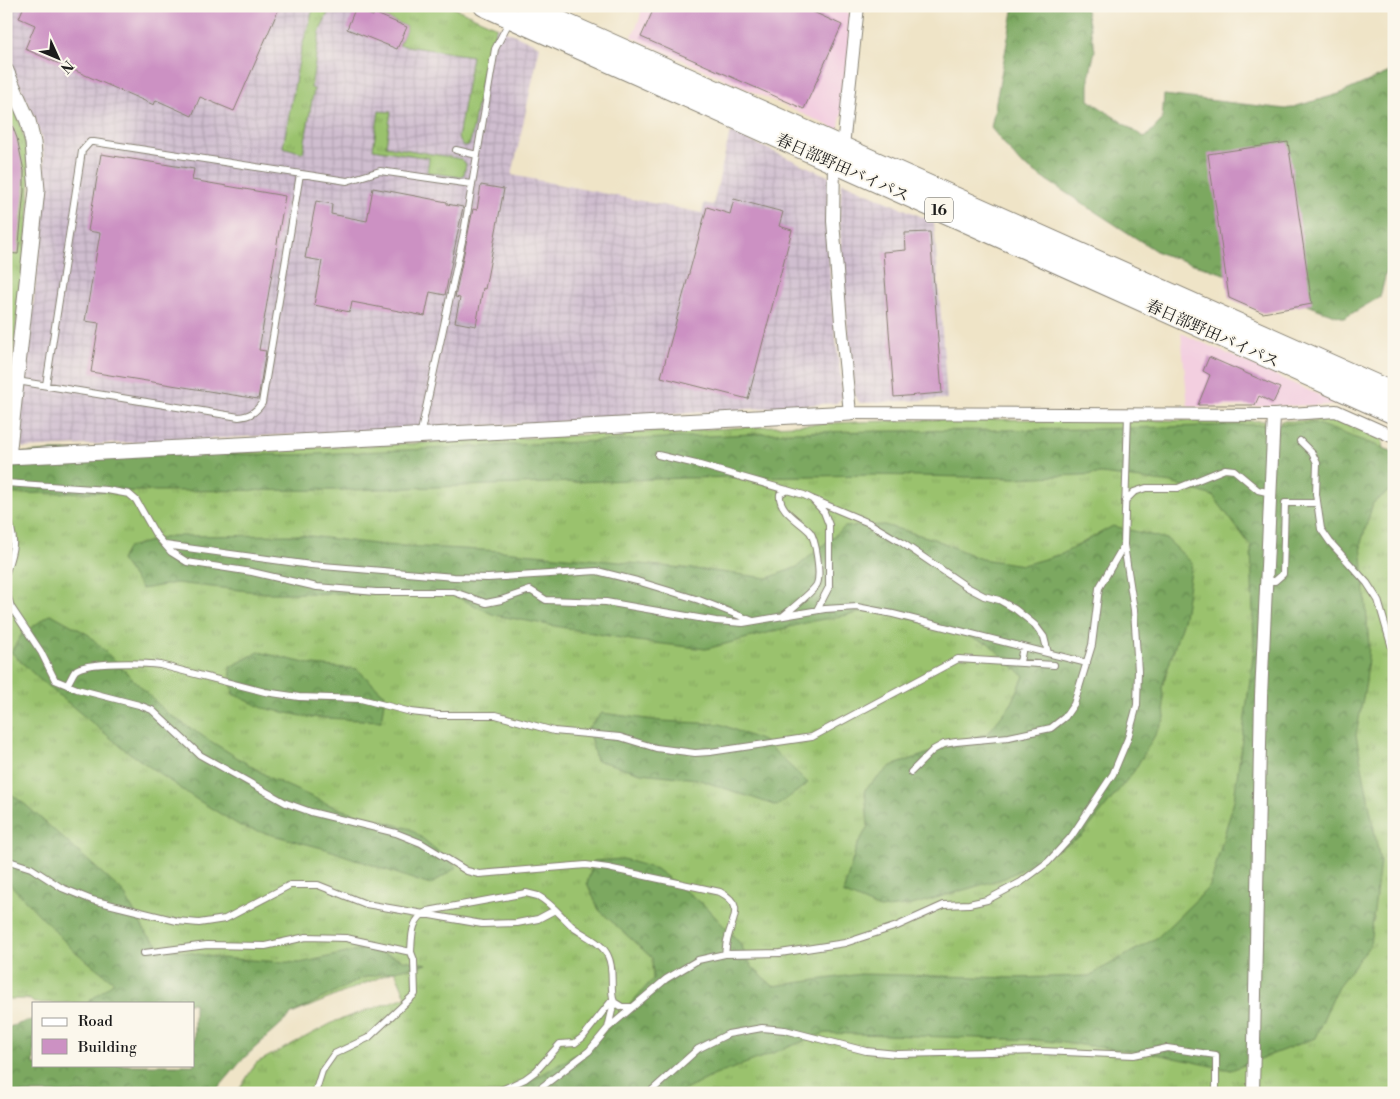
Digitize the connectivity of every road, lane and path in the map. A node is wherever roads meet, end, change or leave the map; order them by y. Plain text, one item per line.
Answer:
1 (484, 6) edge
2 (858, 6) edge
3 (519, 12) edge
4 (6, 72) edge
5 (456, 150) dead end
6 (477, 155) junction
7 (839, 155) junction
8 (300, 174) junction
9 (472, 184) junction
10 (17, 381) junction
11 (46, 385) junction
12 (1394, 393) edge
13 (850, 413) junction
14 (1128, 414) junction
15 (1394, 414) edge
16 (1274, 415) junction
17 (420, 436) junction
18 (1394, 437) edge
19 (1300, 441) dead end
20 (658, 455) dead end
21 (7, 457) edge
22 (6, 483) edge
23 (786, 490) junction
24 (1270, 493) junction
25 (812, 499) junction
26 (1125, 501) junction
27 (1317, 503) junction
28 (6, 513) edge
29 (1124, 544) junction
30 (165, 545) junction
31 (6, 572) edge
32 (1266, 582) junction
33 (6, 591) edge
34 (818, 610) junction
35 (783, 616) junction
36 (754, 621) junction
37 (1023, 647) junction
38 (1048, 653) junction
39 (1394, 655) edge
40 (1020, 662) junction
41 (1087, 663) junction
42 (1054, 665) dead end
43 (67, 685) junction
44 (910, 772) dead end
45 (6, 860) edge
46 (555, 910) junction
47 (420, 915) junction
48 (411, 952) junction
49 (144, 953) dead end
50 (725, 954) junction
51 (613, 1001) junction
52 (632, 1007) junction
53 (608, 1028) junction
54 (315, 1093) edge
55 (495, 1093) edge
56 (534, 1093) edge
57 (649, 1093) edge
58 (1216, 1093) edge
59 (1253, 1093) edge

1 - 3 highway, 春日部野田バイパス / 16
2 - 7 street
3 - 6 lane
3 - 7 highway, 春日部野田バイパス / 16
4 - 10 street
5 - 6 lane
6 - 9 lane
7 - 12 highway, 春日部野田バイパス / 16
7 - 13 street
7 - 15 highway, 春日部野田バイパス / 16
8 - 9 lane
8 - 11 lane
8 - 11 lane
9 - 17 lane
10 - 11 lane
10 - 21 street
13 - 14 street
13 - 17 street
14 - 16 street
14 - 26 lane
16 - 18 street
16 - 24 street
17 - 21 street
19 - 27 lane
20 - 23 lane
22 - 30 lane
23 - 25 lane
23 - 35 lane
24 - 26 lane
24 - 32 street
25 - 34 lane
25 - 38 lane
26 - 29 lane
27 - 32 lane
27 - 39 lane
28 - 31 lane
29 - 41 lane
29 - 50 lane
30 - 36 lane
30 - 36 lane
32 - 59 street
33 - 43 lane
34 - 35 lane
34 - 37 lane
35 - 36 lane
37 - 38 lane
37 - 40 lane
38 - 41 lane
40 - 42 lane
40 - 43 lane
41 - 44 lane
43 - 50 lane
45 - 47 lane
46 - 47 lane
46 - 47 lane
46 - 51 lane
47 - 48 lane
48 - 49 lane
48 - 54 lane
50 - 52 lane
51 - 52 lane
51 - 53 lane
51 - 55 lane
52 - 53 lane
53 - 56 lane
57 - 58 lane

